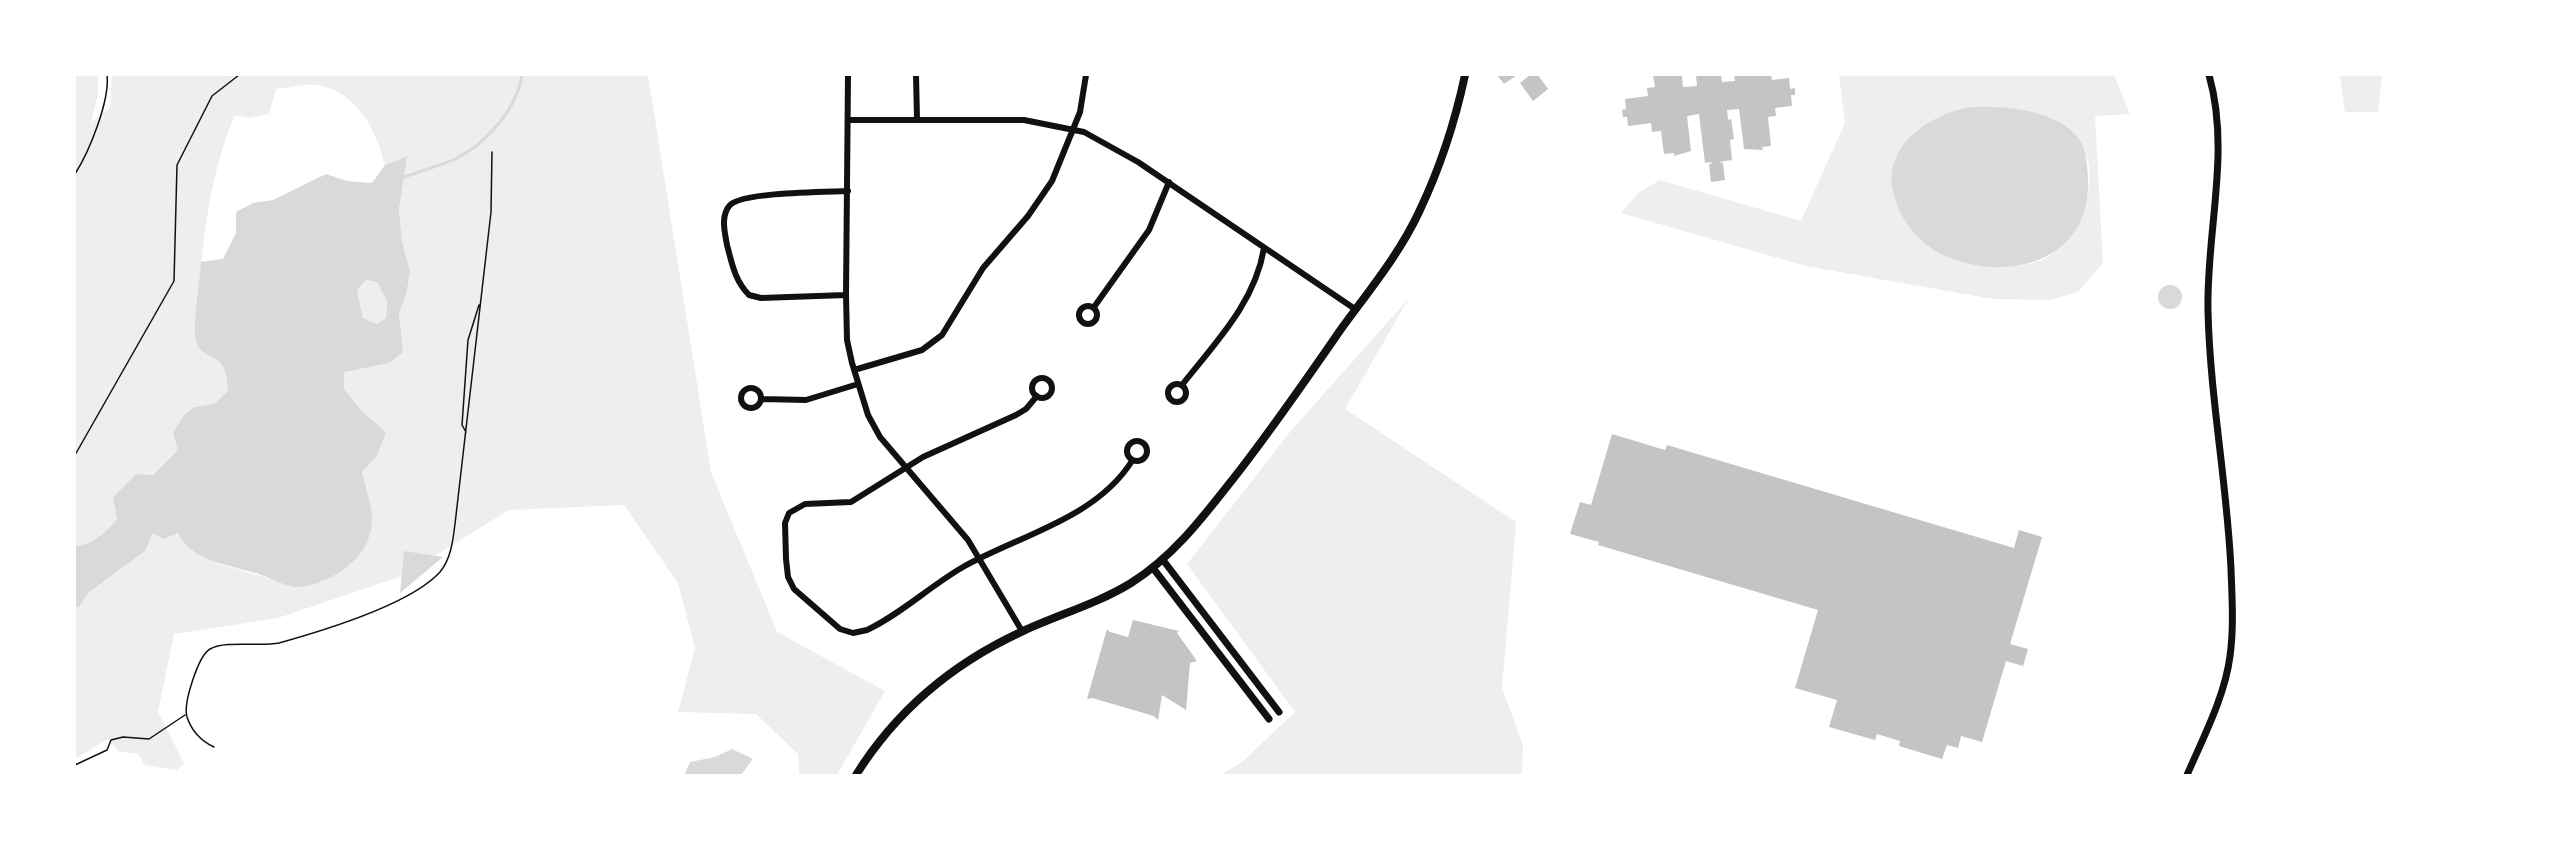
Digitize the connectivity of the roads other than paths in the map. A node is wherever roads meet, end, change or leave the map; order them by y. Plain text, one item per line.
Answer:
1 (848, 75) edge
2 (916, 75) edge
3 (1086, 75) edge
4 (1465, 75) edge
5 (2209, 75) edge
6 (917, 119) junction
7 (849, 120) junction
8 (1074, 129) junction
9 (1169, 182) junction
10 (848, 191) junction
11 (1264, 248) junction
12 (846, 295) junction
13 (1094, 308) dead end
14 (1355, 309) junction
15 (854, 370) junction
16 (858, 384) junction
17 (1182, 385) dead end
18 (1037, 396) dead end
19 (761, 399) dead end
20 (1132, 461) dead end
21 (905, 467) junction
22 (981, 559) junction
23 (1163, 560) junction
24 (1154, 568) junction
25 (1022, 631) junction
26 (1279, 712) dead end
27 (1269, 719) dead end
28 (856, 775) edge
29 (2187, 775) edge

1 - 7 street
2 - 6 street
3 - 8 street
4 - 14 main road
5 - 29 street
6 - 7 street
6 - 8 street
7 - 10 street
8 - 9 street
8 - 15 street
9 - 11 street
9 - 13 street
10 - 12 street
10 - 12 street
11 - 14 street
11 - 17 street
12 - 15 street
14 - 23 main road
15 - 16 street
16 - 19 street
16 - 21 street
18 - 21 street
20 - 22 street
21 - 22 street
21 - 22 street
22 - 25 street
23 - 24 main road
23 - 26 street
24 - 25 main road
24 - 27 street
25 - 28 main road

